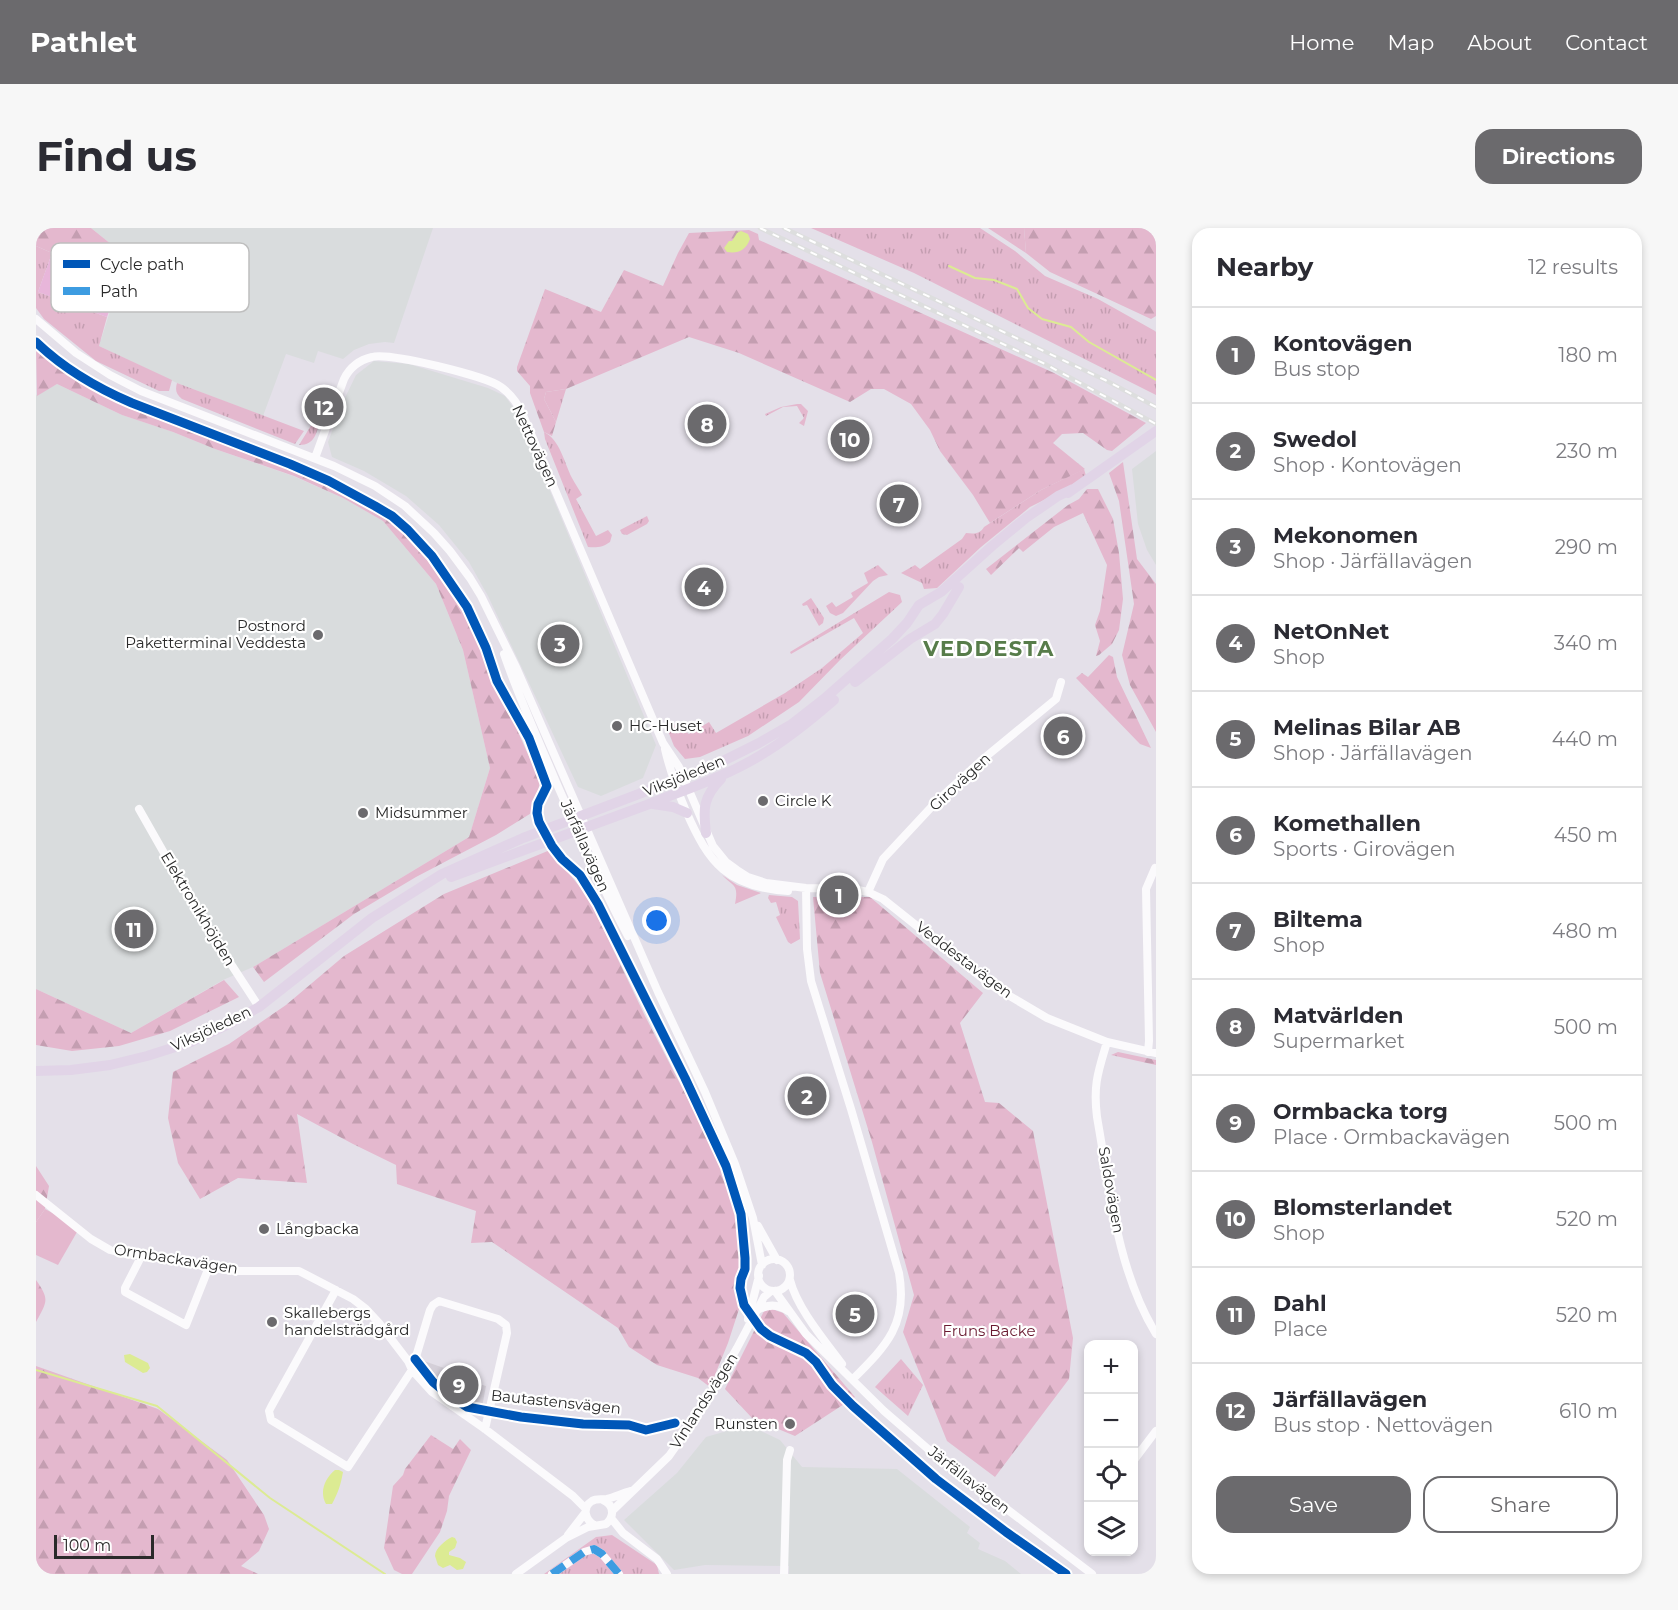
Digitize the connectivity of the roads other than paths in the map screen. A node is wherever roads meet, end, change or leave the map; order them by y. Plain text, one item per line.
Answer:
1 (36, 320) edge
2 (1156, 431) edge
3 (315, 458) junction
4 (1073, 489) junction
5 (959, 586) junction
6 (927, 602) junction
7 (915, 613) junction
8 (936, 614) junction
9 (926, 623) junction
10 (869, 669) junction
11 (1061, 682) dead end
12 (724, 775) junction
13 (679, 779) junction
14 (683, 791) junction
15 (650, 803) junction
16 (139, 809) dead end
17 (687, 813) junction
18 (577, 817) junction
19 (583, 829) junction
20 (706, 833) junction
21 (1155, 867) edge
22 (421, 888) junction
23 (807, 888) junction
24 (868, 891) junction
25 (259, 1007) junction
26 (1107, 1042) junction
27 (1152, 1052) edge
28 (36, 1071) edge
29 (36, 1195) edge
30 (753, 1218) junction
31 (142, 1256) junction
32 (777, 1260) junction
33 (762, 1265) junction
34 (209, 1267) junction
35 (759, 1276) junction
36 (790, 1280) junction
37 (336, 1290) junction
38 (773, 1291) junction
39 (756, 1311) junction
40 (793, 1315) junction
41 (745, 1331) junction
42 (1156, 1334) edge
43 (412, 1370) junction
44 (853, 1379) junction
45 (485, 1429) junction
46 (1156, 1431) edge
47 (790, 1449) dead end
48 (1138, 1456) edge
49 (631, 1491) junction
50 (573, 1496) junction
51 (603, 1500) junction
52 (592, 1501) junction
53 (586, 1511) junction
54 (612, 1514) junction
55 (598, 1525) junction
56 (623, 1533) junction
57 (566, 1538) junction
58 (516, 1574) edge
59 (552, 1574) edge
60 (619, 1574) edge
61 (667, 1574) edge
62 (784, 1574) edge
63 (1092, 1574) edge

1 - 3 street, Järfällavägen
2 - 4 main road, Viksjöleden
3 - 13 street, Nettovägen
3 - 18 street, Järfällavägen
4 - 5 main road, Viksjöleden
4 - 6 main road, Viksjöleden
5 - 8 main road, Viksjöleden
5 - 10 main road, Viksjöleden
6 - 7 main road
6 - 8 main road
7 - 9 main road
7 - 13 main road, Viksjöleden
8 - 9 main road
9 - 10 main road, Viksjöleden
10 - 12 main road, Viksjöleden
11 - 24 street, Girovägen
12 - 14 main road, Viksjöleden
12 - 20 main road
13 - 14 street, Veddestavägen
13 - 18 main road, Viksjöleden
14 - 15 main road, Viksjöleden
14 - 17 street, Veddestavägen
14 - 20 street, Veddestavägen
15 - 17 main road
15 - 19 main road, Viksjöleden
16 - 25 street, Elektronikhöjden
17 - 23 street, Veddestavägen
18 - 19 street, Järfällavägen
18 - 22 main road, Viksjöleden
19 - 22 main road, Viksjöleden
19 - 30 street, Järfällavägen
20 - 23 street, Veddestavägen
21 - 27 street
22 - 25 main road, Viksjöleden
23 - 24 street, Veddestavägen
23 - 44 street
24 - 26 street, Veddestavägen
25 - 28 main road, Viksjöleden
26 - 27 street, Veddestavägen
26 - 42 street, Saldovägen
29 - 31 street, Ormbackavägen
30 - 32 street, Järfällavägen
30 - 33 street, Järfällavägen
31 - 34 street, Ormbackavägen
31 - 34 street
32 - 33 street
32 - 36 street
33 - 35 street
34 - 37 street, Ormbackavägen
35 - 38 street
35 - 41 street, Vinlandsvägen
36 - 38 street
36 - 44 street, Järfällavägen
37 - 43 street, Ormbackavägen
37 - 43 street
38 - 39 street, Vinlandsvägen
38 - 40 street, Järfällavägen
39 - 40 street
39 - 41 street, Vinlandsvägen
40 - 44 street, Järfällavägen
41 - 49 street, Vinlandsvägen
43 - 45 street, Ormbackavägen
43 - 45 street
44 - 63 street, Järfällavägen
45 - 50 street, Ormbackavägen
46 - 48 street
47 - 62 street
49 - 51 street, Vinlandsvägen
49 - 54 street, Vinlandsvägen
50 - 52 street, Ormbackavägen
50 - 53 street, Ormbackavägen
51 - 52 street
51 - 54 street
52 - 53 street
53 - 55 street
53 - 57 street
54 - 55 street
54 - 56 street
55 - 56 street
55 - 57 street
56 - 61 street
57 - 58 street
59 - 60 street

